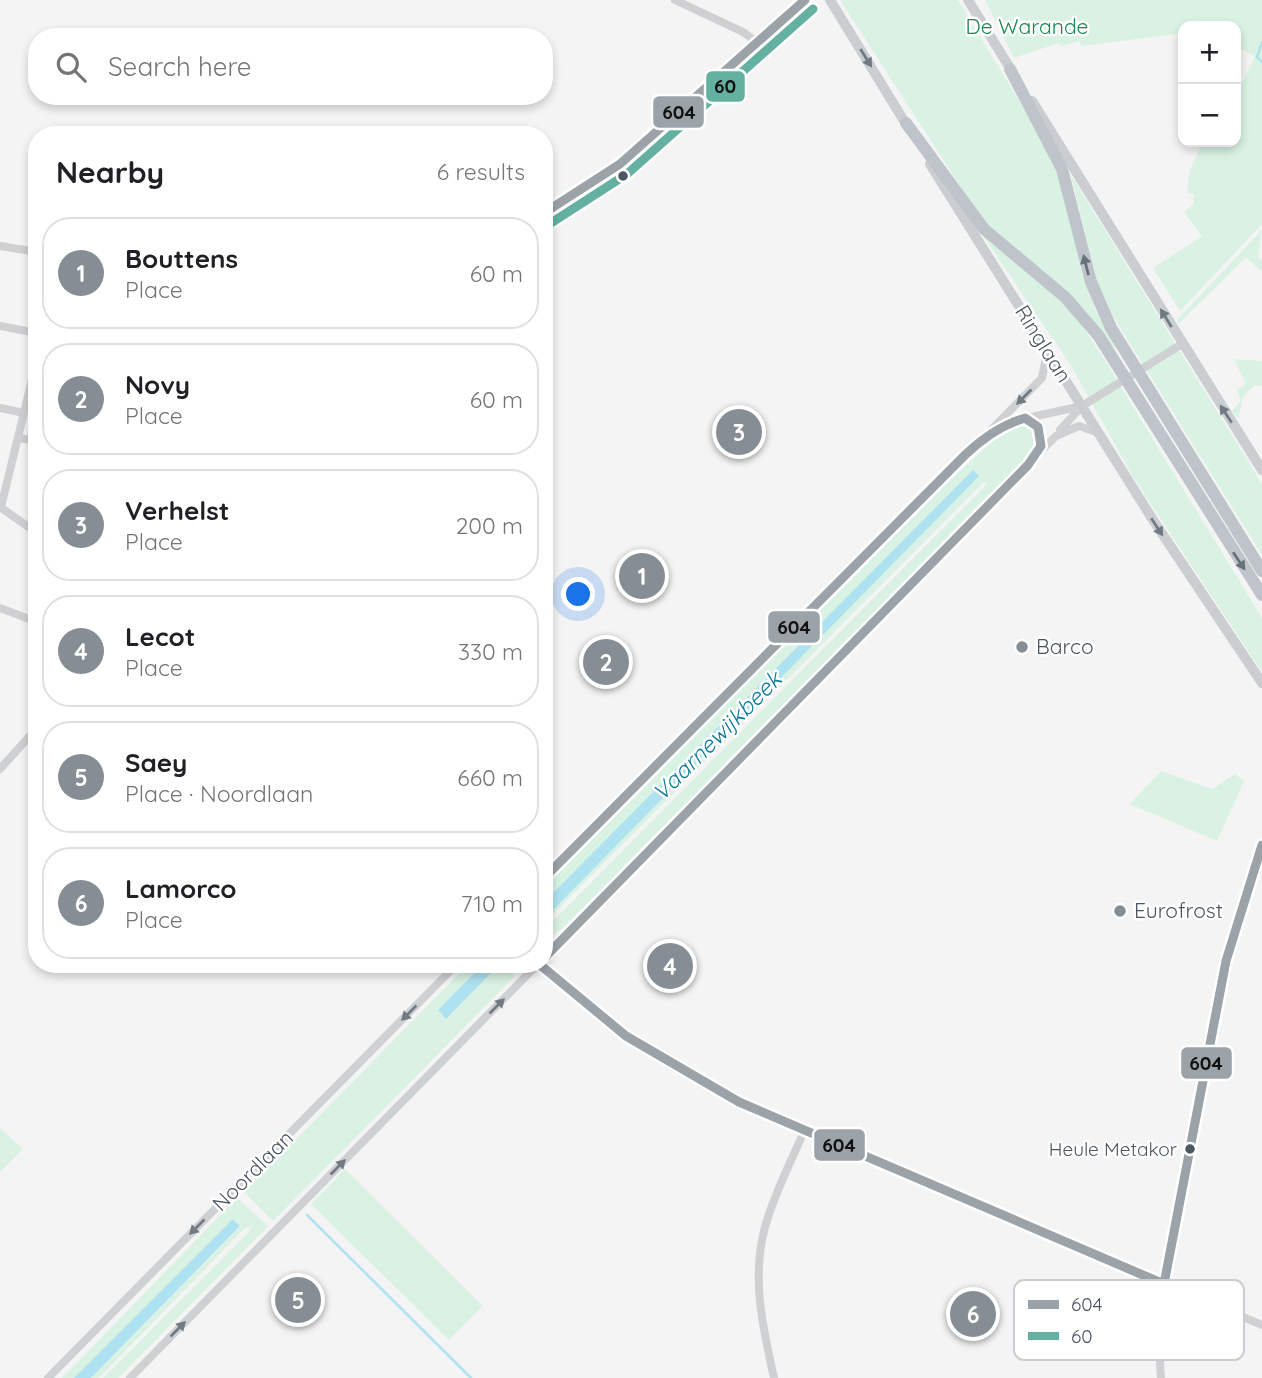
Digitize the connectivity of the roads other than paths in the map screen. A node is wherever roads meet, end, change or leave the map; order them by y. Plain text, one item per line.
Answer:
1 (675, 0) edge
2 (805, 0) edge
3 (830, 0) edge
4 (968, 0) edge
5 (758, 43) junction
6 (1010, 69) junction
7 (906, 124) junction
8 (553, 207) edge
9 (0, 246) edge
10 (28, 251) edge
11 (0, 326) edge
12 (28, 331) edge
13 (1182, 344) junction
14 (1046, 349) junction
15 (28, 396) edge
16 (1082, 406) junction
17 (0, 408) edge
18 (24, 413) junction
19 (1024, 418) junction
20 (1098, 434) junction
21 (1056, 436) junction
22 (18, 438) junction
23 (986, 438) junction
24 (28, 440) edge
25 (1041, 451) junction
26 (1262, 470) edge
27 (1, 507) edge
28 (28, 526) edge
29 (1262, 571) edge
30 (1262, 594) edge
31 (0, 608) edge
32 (28, 619) edge
33 (1262, 683) edge
34 (28, 738) edge
35 (0, 769) edge
36 (1262, 845) edge
37 (553, 869) edge
38 (553, 949) edge
39 (448, 973) edge
40 (529, 973) edge
41 (549, 973) edge
42 (804, 1131) junction
43 (1155, 1280) edge
44 (1165, 1280) edge
45 (1244, 1317) edge
46 (1262, 1325) edge
47 (1159, 1360) edge
48 (48, 1378) edge
49 (130, 1378) edge
50 (774, 1378) edge
51 (1161, 1378) edge

1 - 5 street
2 - 5 street
3 -> 7 main road, Ringlaan
4 - 6 main road
5 - 8 street
13 -> 6 main road
29 -> 6 highway
7 - 14 main road, Ringlaan
7 -> 30 highway
9 - 10 street
11 - 12 street
13 - 16 street
26 -> 13 main road
14 - 16 main road, Ringlaan
14 -> 23 street
15 - 18 street
16 - 19 street
16 - 20 main road, Ringlaan
16 - 21 street
17 - 18 street
18 - 22 street
19 - 23 street
19 - 25 street
20 - 21 street
20 -> 33 main road, Ringlaan
21 - 25 street
22 - 24 street
22 - 27 street
23 - 37 street
25 - 38 street
27 - 28 street
31 - 32 street
34 - 35 street
36 - 44 street
39 -> 48 street, Noordlaan
49 -> 40 street
41 - 42 street
42 - 43 street
42 - 50 street
45 - 46 street
47 - 51 street

